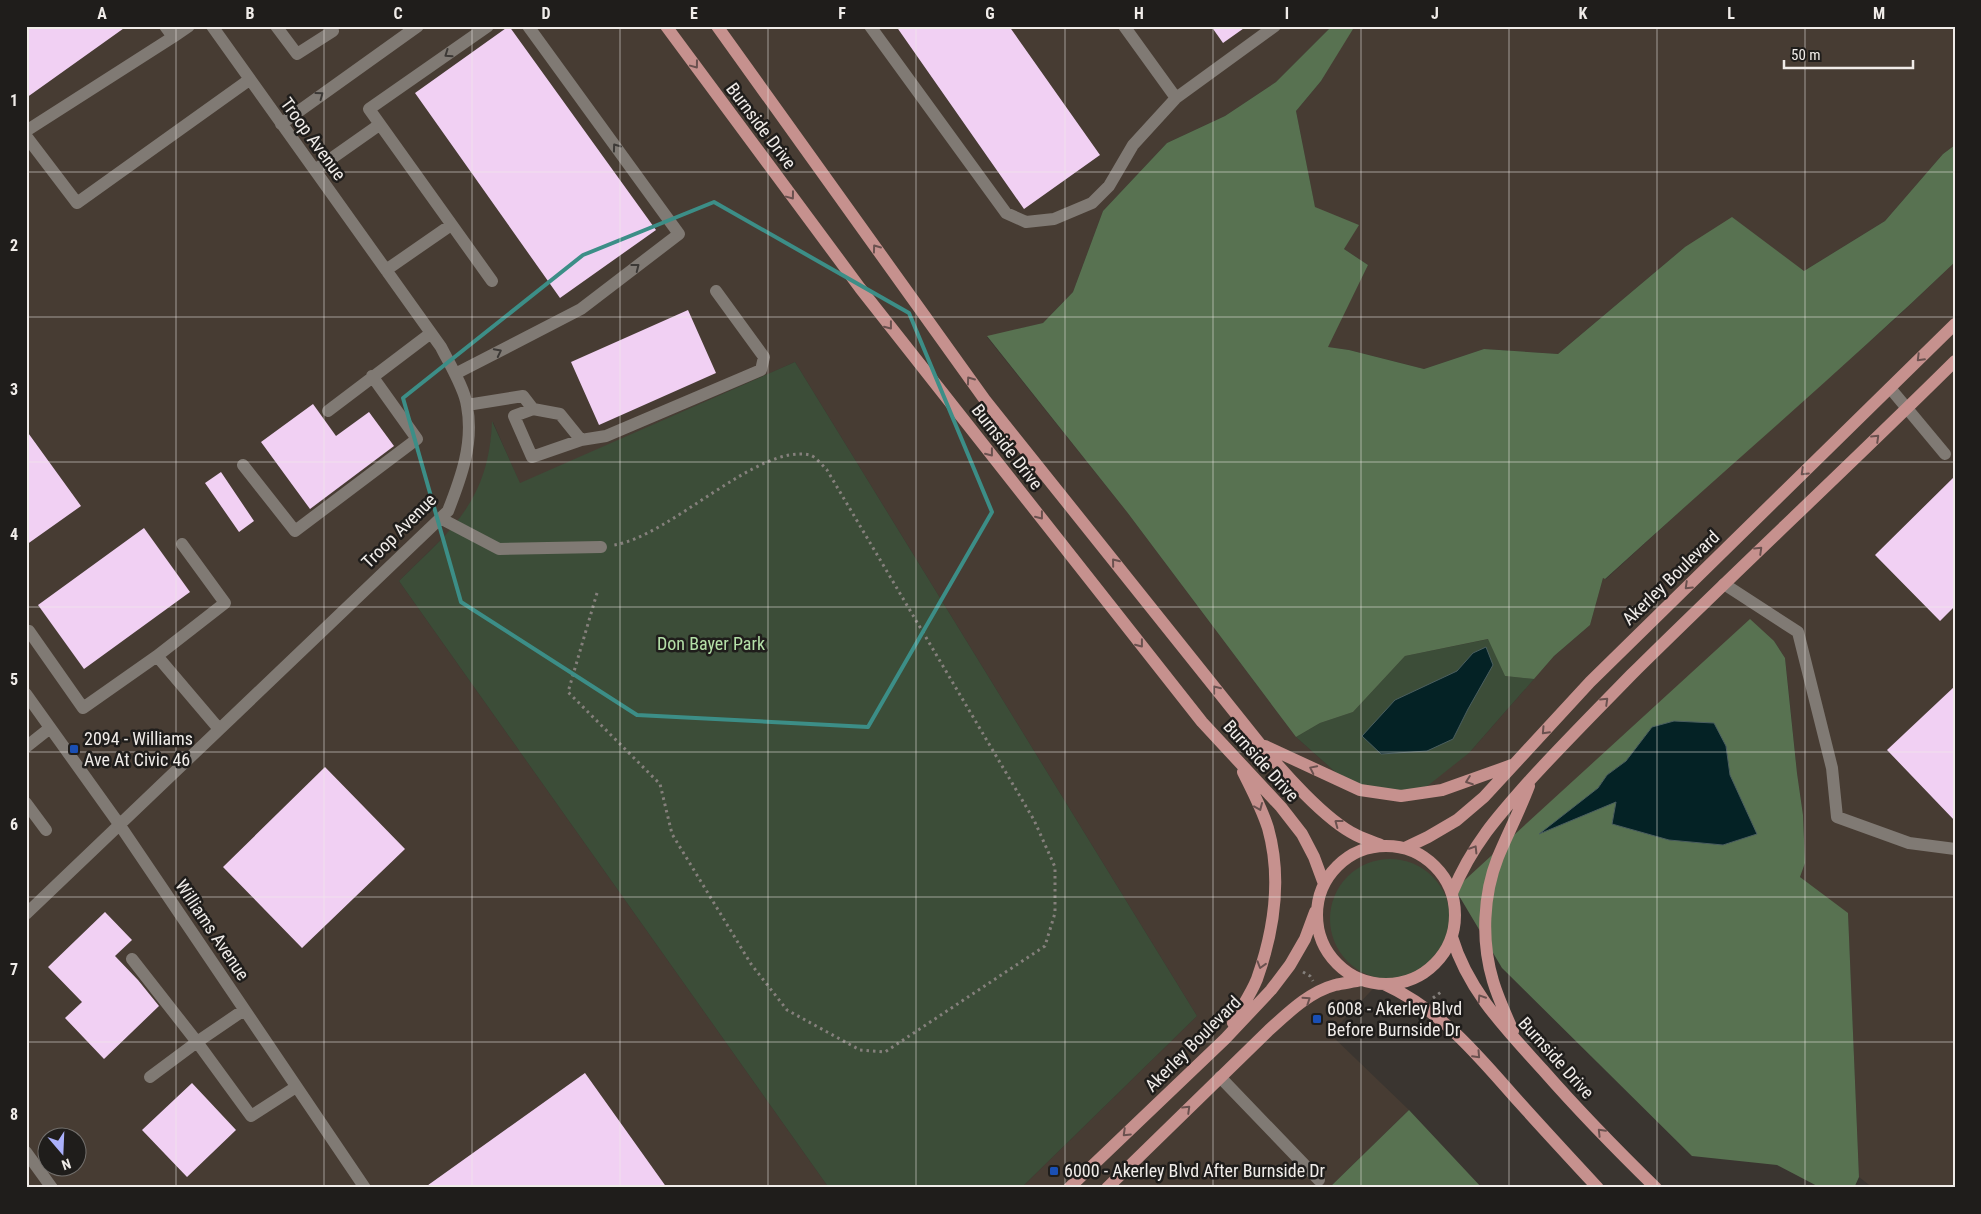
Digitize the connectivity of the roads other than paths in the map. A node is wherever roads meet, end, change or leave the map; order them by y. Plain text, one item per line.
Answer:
1 (165, 26) edge
2 (189, 26) edge
3 (212, 26) edge
4 (276, 26) edge
5 (418, 26) edge
6 (488, 26) edge
7 (528, 26) edge
8 (666, 26) edge
9 (717, 26) edge
10 (870, 26) edge
11 (1124, 26) edge
12 (1275, 26) edge
13 (334, 31) dead end
14 (173, 37) junction
15 (249, 80) junction
16 (1176, 98) junction
17 (281, 124) junction
18 (379, 125) junction
19 (26, 131) edge
20 (26, 136) edge
21 (314, 170) junction
22 (451, 225) junction
23 (386, 270) junction
24 (492, 281) dead end
25 (716, 291) dead end
26 (1955, 324) edge
27 (431, 333) junction
28 (1955, 361) edge
29 (455, 374) junction
30 (372, 376) junction
31 (1890, 388) junction
32 (468, 405) junction
33 (1907, 408) junction
34 (533, 409) junction
35 (328, 411) dead end
36 (581, 440) junction
37 (1944, 454) dead end
38 (243, 466) dead end
39 (440, 518) junction
40 (182, 544) dead end
41 (601, 547) road end
42 (1724, 584) junction
43 (26, 633) edge
44 (157, 656) junction
45 (26, 694) edge
46 (50, 728) junction
47 (219, 729) junction
48 (1260, 744) junction
49 (26, 747) edge
50 (1239, 762) junction
51 (1515, 764) junction
52 (1533, 777) junction
53 (26, 802) edge
54 (119, 824) junction
55 (46, 830) dead end
56 (1381, 845) junction
57 (1405, 848) junction
58 (1955, 849) edge
59 (1324, 884) junction
60 (1452, 893) junction
61 (1317, 907) junction
62 (27, 912) edge
63 (1452, 937) junction
64 (132, 958) dead end
65 (1362, 980) junction
66 (1384, 984) junction
67 (244, 1010) junction
68 (1225, 1039) junction
69 (197, 1042) junction
70 (1518, 1042) junction
71 (150, 1077) dead end
72 (1220, 1077) junction
73 (296, 1087) junction
74 (26, 1152) edge
75 (1319, 1180) dead end
76 (52, 1188) edge
77 (365, 1188) edge
78 (1069, 1188) edge
79 (1107, 1188) edge
80 (1598, 1188) edge
81 (1656, 1188) edge

1 - 14 street
2 - 14 street
3 - 15 street, Troop Avenue
4 - 13 street
17 -> 5 street
6 -> 18 street
29 -> 7 street
8 -> 50 main road, Burnside Drive
48 -> 9 main road, Burnside Drive
10 - 16 street
11 - 16 street
12 - 16 street
14 - 19 street
15 - 17 street, Troop Avenue
15 - 20 street
17 - 21 street, Troop Avenue
18 - 21 street
18 - 22 street
21 - 23 street, Troop Avenue
22 - 23 street
22 - 24 street
23 - 27 street, Troop Avenue
25 - 36 street
26 -> 31 main road, Akerley Boulevard
27 - 29 street, Troop Avenue
27 - 30 street
28 - 33 main road
29 - 32 street, Troop Avenue
30 - 35 street
30 - 38 street
31 - 33 street
31 -> 51 main road, Akerley Boulevard
32 - 34 street
32 - 39 street, Troop Avenue
33 - 37 street
42 -> 33 main road
34 - 36 street
34 - 36 street
39 - 41 street
39 - 47 street, Troop Avenue
40 - 44 street
52 -> 42 main road
42 - 58 street
43 - 44 street
44 - 47 street
45 - 46 street, Williams Avenue
46 - 49 street
46 - 54 street, Williams Avenue
47 - 54 street, Troop Avenue
51 -> 48 main road
56 -> 48 main road, Burnside Drive
50 - 59 main road, Burnside Drive
50 -> 68 main road
51 - 57 main road, Akerley Boulevard
60 -> 52 main road
52 - 70 main road
53 - 55 street
54 - 62 street, Troop Avenue
54 - 67 street, Williams Avenue
56 - 57 main road
56 - 59 main road
57 - 60 main road
59 - 61 main road
60 - 63 main road
61 - 65 main road
61 - 68 main road, Akerley Boulevard
63 - 66 main road
70 -> 63 main road, Burnside Drive
64 - 69 street
65 - 66 main road
72 -> 65 main road
66 -> 80 main road
67 - 69 street
67 - 73 street, Williams Avenue
68 -> 78 main road, Akerley Boulevard
69 - 71 street
69 - 73 street
81 -> 70 main road, Burnside Drive
72 - 75 street
79 -> 72 main road
73 - 77 street, Williams Avenue
74 - 76 street

